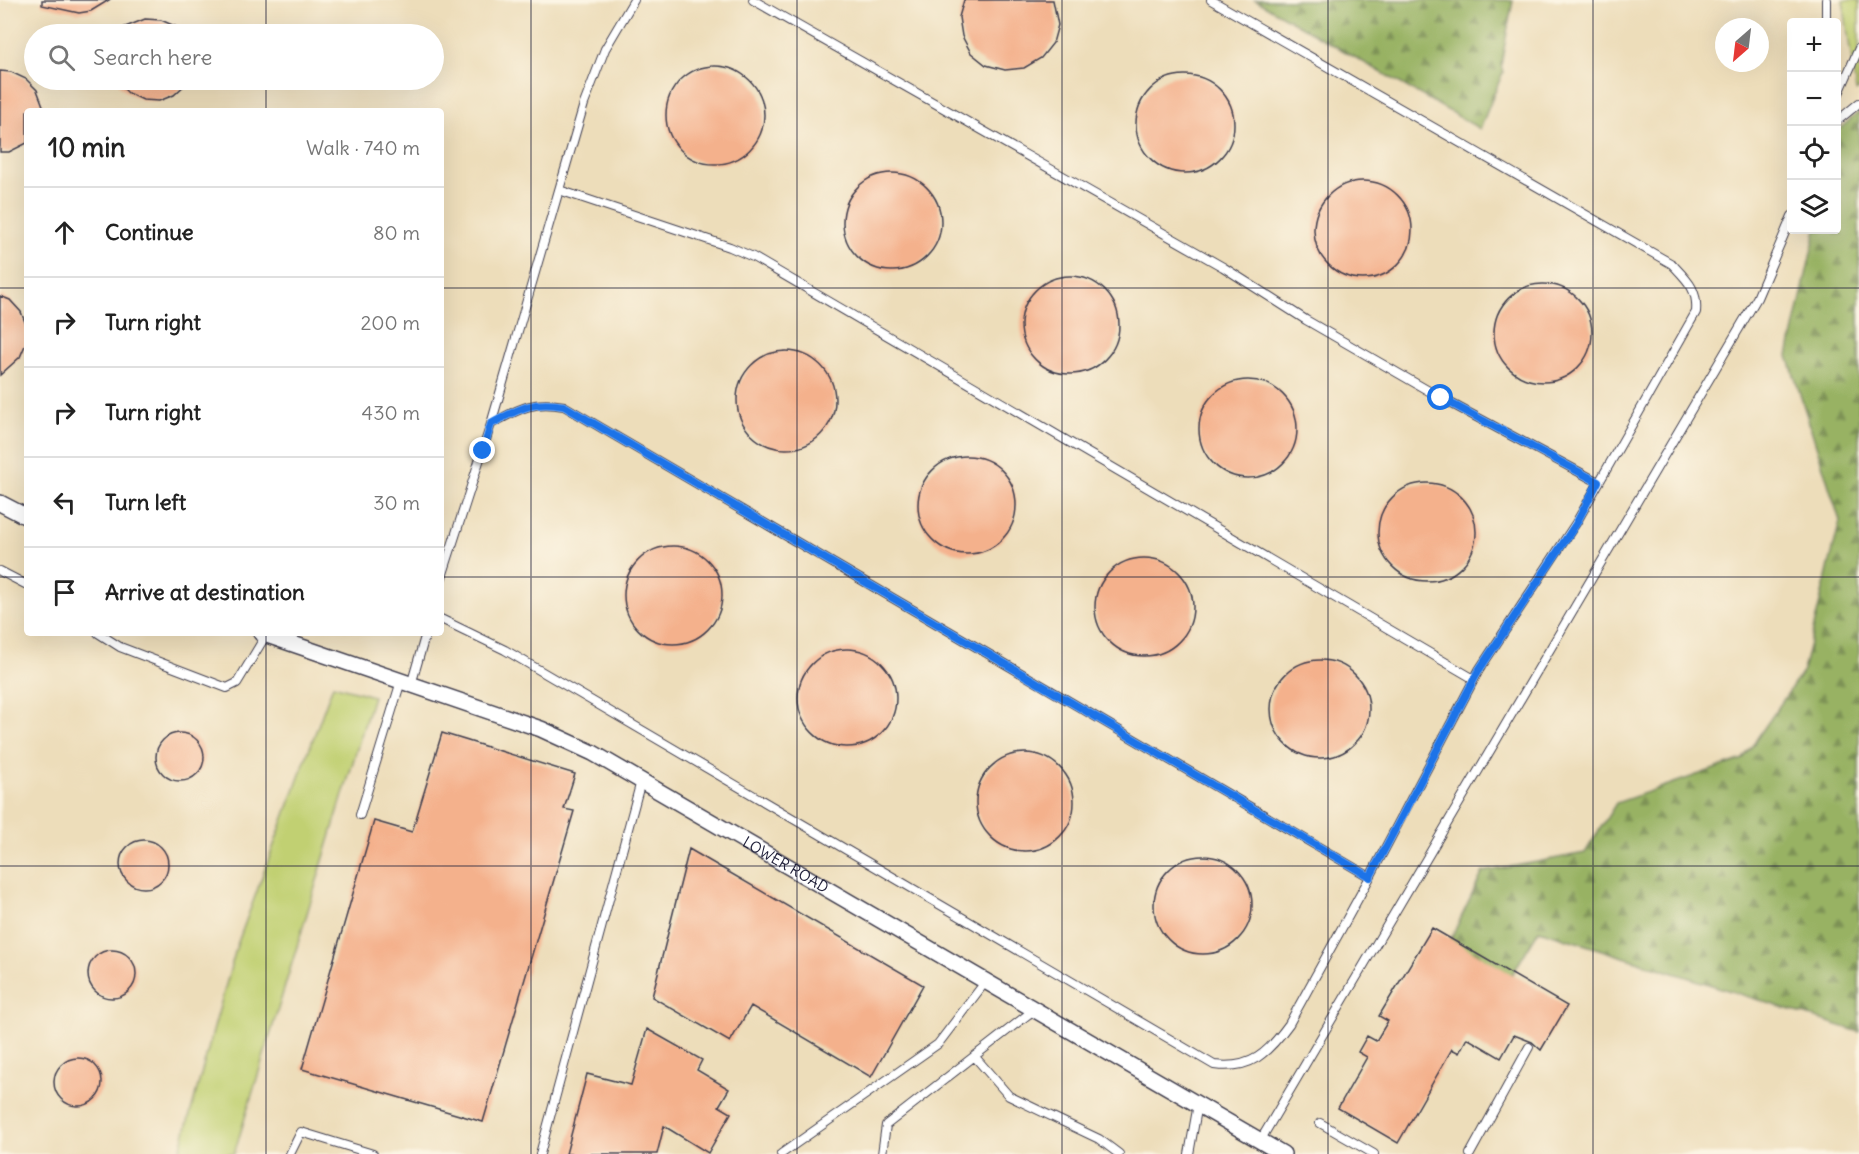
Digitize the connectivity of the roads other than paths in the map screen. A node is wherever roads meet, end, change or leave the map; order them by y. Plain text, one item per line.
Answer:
1 (634, 0) edge
2 (753, 0) edge
3 (1211, 0) edge
4 (1826, 0) edge
5 (1826, 18) edge
6 (1859, 48) edge
7 (1841, 89) edge
8 (1859, 103) edge
9 (1841, 118) edge
10 (559, 190) junction
11 (1787, 226) edge
12 (491, 424) junction
13 (1598, 482) junction
14 (0, 503) edge
15 (24, 515) edge
16 (0, 571) edge
17 (444, 571) edge
18 (24, 583) edge
19 (444, 620) edge
20 (103, 636) edge
21 (263, 636) edge
22 (270, 636) edge
23 (425, 636) edge
24 (1474, 679) junction
25 (406, 683) junction
26 (641, 779) junction
27 (360, 816) dead end
28 (1370, 877) junction
29 (986, 981) junction
30 (1035, 1009) junction
31 (1529, 1047) dead end
32 (975, 1057) junction
33 (1198, 1104) junction
34 (1320, 1123) dead end
35 (1260, 1141) junction
36 (290, 1154) edge
37 (373, 1154) edge
38 (540, 1154) edge
39 (782, 1154) edge
40 (882, 1154) edge
41 (1119, 1154) edge
42 (1189, 1154) edge
43 (1283, 1154) edge
44 (1374, 1154) edge
45 (1470, 1154) edge

1 - 10 lane
2 - 13 lane
3 - 13 lane
4 - 5 lane
6 - 7 lane
8 - 9 lane
10 - 12 lane
10 - 24 lane
11 - 35 lane
12 - 17 lane
12 - 28 lane
13 - 24 lane
14 - 15 street
16 - 18 lane
19 - 28 lane
20 - 21 lane
22 - 25 street, LOWER ROAD
23 - 25 lane
24 - 28 lane
25 - 26 street, LOWER ROAD
25 - 27 lane
26 - 29 street, LOWER ROAD
26 - 38 lane
29 - 30 street, LOWER ROAD
29 - 39 lane
30 - 32 lane
30 - 33 street, LOWER ROAD
31 - 45 lane
32 - 40 lane
32 - 41 lane
33 - 35 street, LOWER ROAD
33 - 42 lane
34 - 44 lane
35 - 43 street, LOWER ROAD
36 - 37 lane

